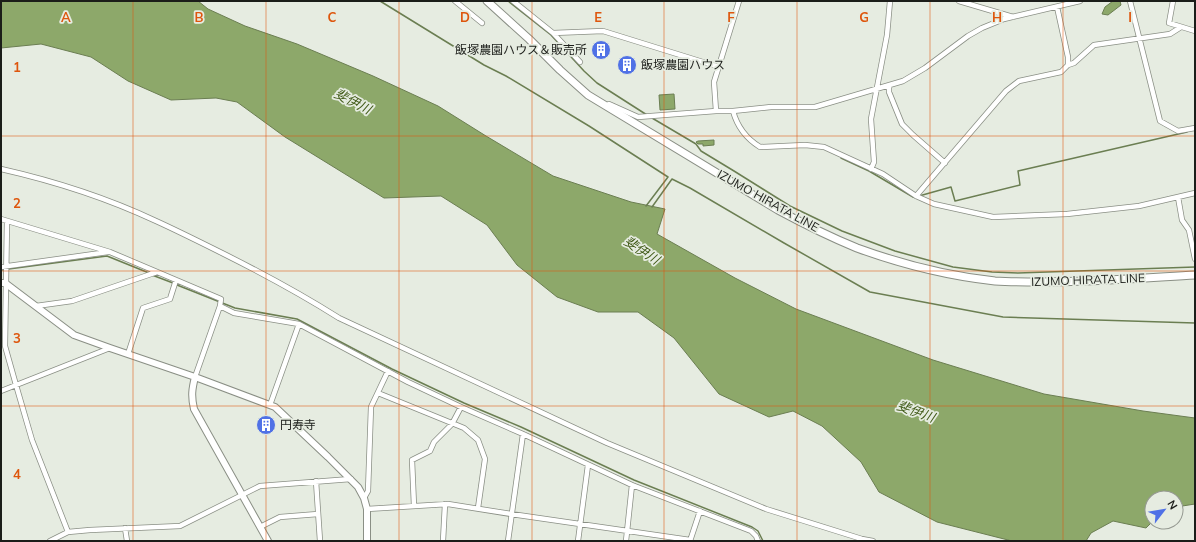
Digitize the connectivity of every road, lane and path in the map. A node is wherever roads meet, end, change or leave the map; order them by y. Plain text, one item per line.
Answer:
1 (455, 1) edge
2 (487, 1) edge
3 (513, 1) edge
4 (739, 1) edge
5 (890, 1) edge
6 (959, 1) edge
7 (1080, 1) edge
8 (1130, 1) edge
9 (1173, 1) edge
10 (966, 2) edge
11 (1057, 7) junction
12 (1014, 17) junction
13 (482, 23) dead end
14 (1180, 27) junction
15 (1195, 31) edge
16 (553, 33) junction
17 (1139, 38) junction
18 (580, 62) dead end
19 (1068, 65) junction
20 (720, 67) junction
21 (889, 86) junction
22 (876, 89) junction
23 (588, 95) junction
24 (716, 111) junction
25 (733, 111) junction
26 (1195, 128) edge
27 (945, 163) junction
28 (1, 169) edge
29 (871, 169) junction
30 (1195, 194) edge
31 (916, 196) junction
32 (1178, 197) junction
33 (1, 219) edge
34 (7, 221) junction
35 (110, 252) junction
36 (1195, 259) edge
37 (3, 266) edge
38 (157, 272) junction
39 (1195, 275) edge
40 (176, 280) junction
41 (3, 283) edge
42 (36, 306) junction
43 (220, 306) junction
44 (298, 324) junction
45 (110, 348) junction
46 (128, 354) junction
47 (388, 372) junction
48 (195, 377) junction
49 (16, 385) junction
50 (1, 391) edge
51 (378, 393) junction
52 (270, 405) junction
53 (461, 407) junction
54 (452, 424) junction
55 (523, 434) junction
56 (588, 464) junction
57 (350, 478) junction
58 (316, 482) junction
59 (632, 485) junction
60 (242, 495) junction
61 (364, 498) junction
62 (445, 504) junction
63 (414, 506) junction
64 (478, 508) junction
65 (367, 509) junction
66 (700, 511) junction
67 (318, 514) junction
68 (511, 514) junction
69 (581, 524) junction
70 (260, 527) junction
71 (125, 528) junction
72 (627, 530) junction
73 (68, 532) junction
74 (690, 540) edge
75 (50, 541) edge
76 (127, 541) edge
77 (268, 541) edge
78 (320, 541) edge
79 (368, 541) edge
80 (443, 541) edge
81 (508, 541) edge
82 (578, 541) edge
83 (626, 541) edge
84 (758, 541) edge
85 (873, 541) edge

1 - 13 street
2 - 23 main road, IZUMO HIRATA LINE
3 - 16 street
4 - 20 street
5 - 22 street
6 - 10 street
7 - 11 street
8 - 17 street
9 - 14 street
10 - 12 street
11 - 12 street
11 - 19 street
12 - 21 street
14 - 15 street
14 - 17 street
16 - 18 street
16 - 20 street
17 - 19 street
17 - 26 street
19 - 27 street
20 - 24 street
21 - 22 street
21 - 27 street
22 - 25 street
22 - 29 street
23 - 24 street
23 - 39 main road, IZUMO HIRATA LINE
24 - 25 street
25 - 29 street
27 - 31 street
28 - 85 street
29 - 31 street
30 - 32 street
31 - 32 street
32 - 36 street
33 - 34 street
34 - 35 street
34 - 37 street
35 - 37 street
35 - 38 street
37 - 41 street
38 - 40 street
38 - 42 street
40 - 43 street
40 - 46 street
41 - 42 street
41 - 49 street
42 - 45 street
43 - 44 street
43 - 48 street
44 - 47 street
44 - 52 street
45 - 46 street
45 - 49 street
46 - 48 street
47 - 51 street
47 - 53 street
48 - 52 street
48 - 60 street
49 - 50 street
49 - 73 street
51 - 54 street
51 - 61 street
52 - 57 street
53 - 54 street
53 - 55 street
54 - 63 street
54 - 64 street
55 - 56 street
55 - 68 street
56 - 59 street
56 - 69 street
57 - 58 street
57 - 61 street
58 - 60 street
58 - 67 street
59 - 66 street
59 - 72 street
60 - 70 street
60 - 71 street
61 - 65 street
62 - 63 street
62 - 64 street
62 - 80 street
63 - 65 street
64 - 68 street
65 - 79 street
66 - 74 street
66 - 84 street
67 - 70 street
67 - 78 street
68 - 69 street
68 - 81 street
69 - 72 street
69 - 82 street
70 - 77 street
71 - 73 street
71 - 76 street
72 - 74 street
72 - 83 street
73 - 75 street

